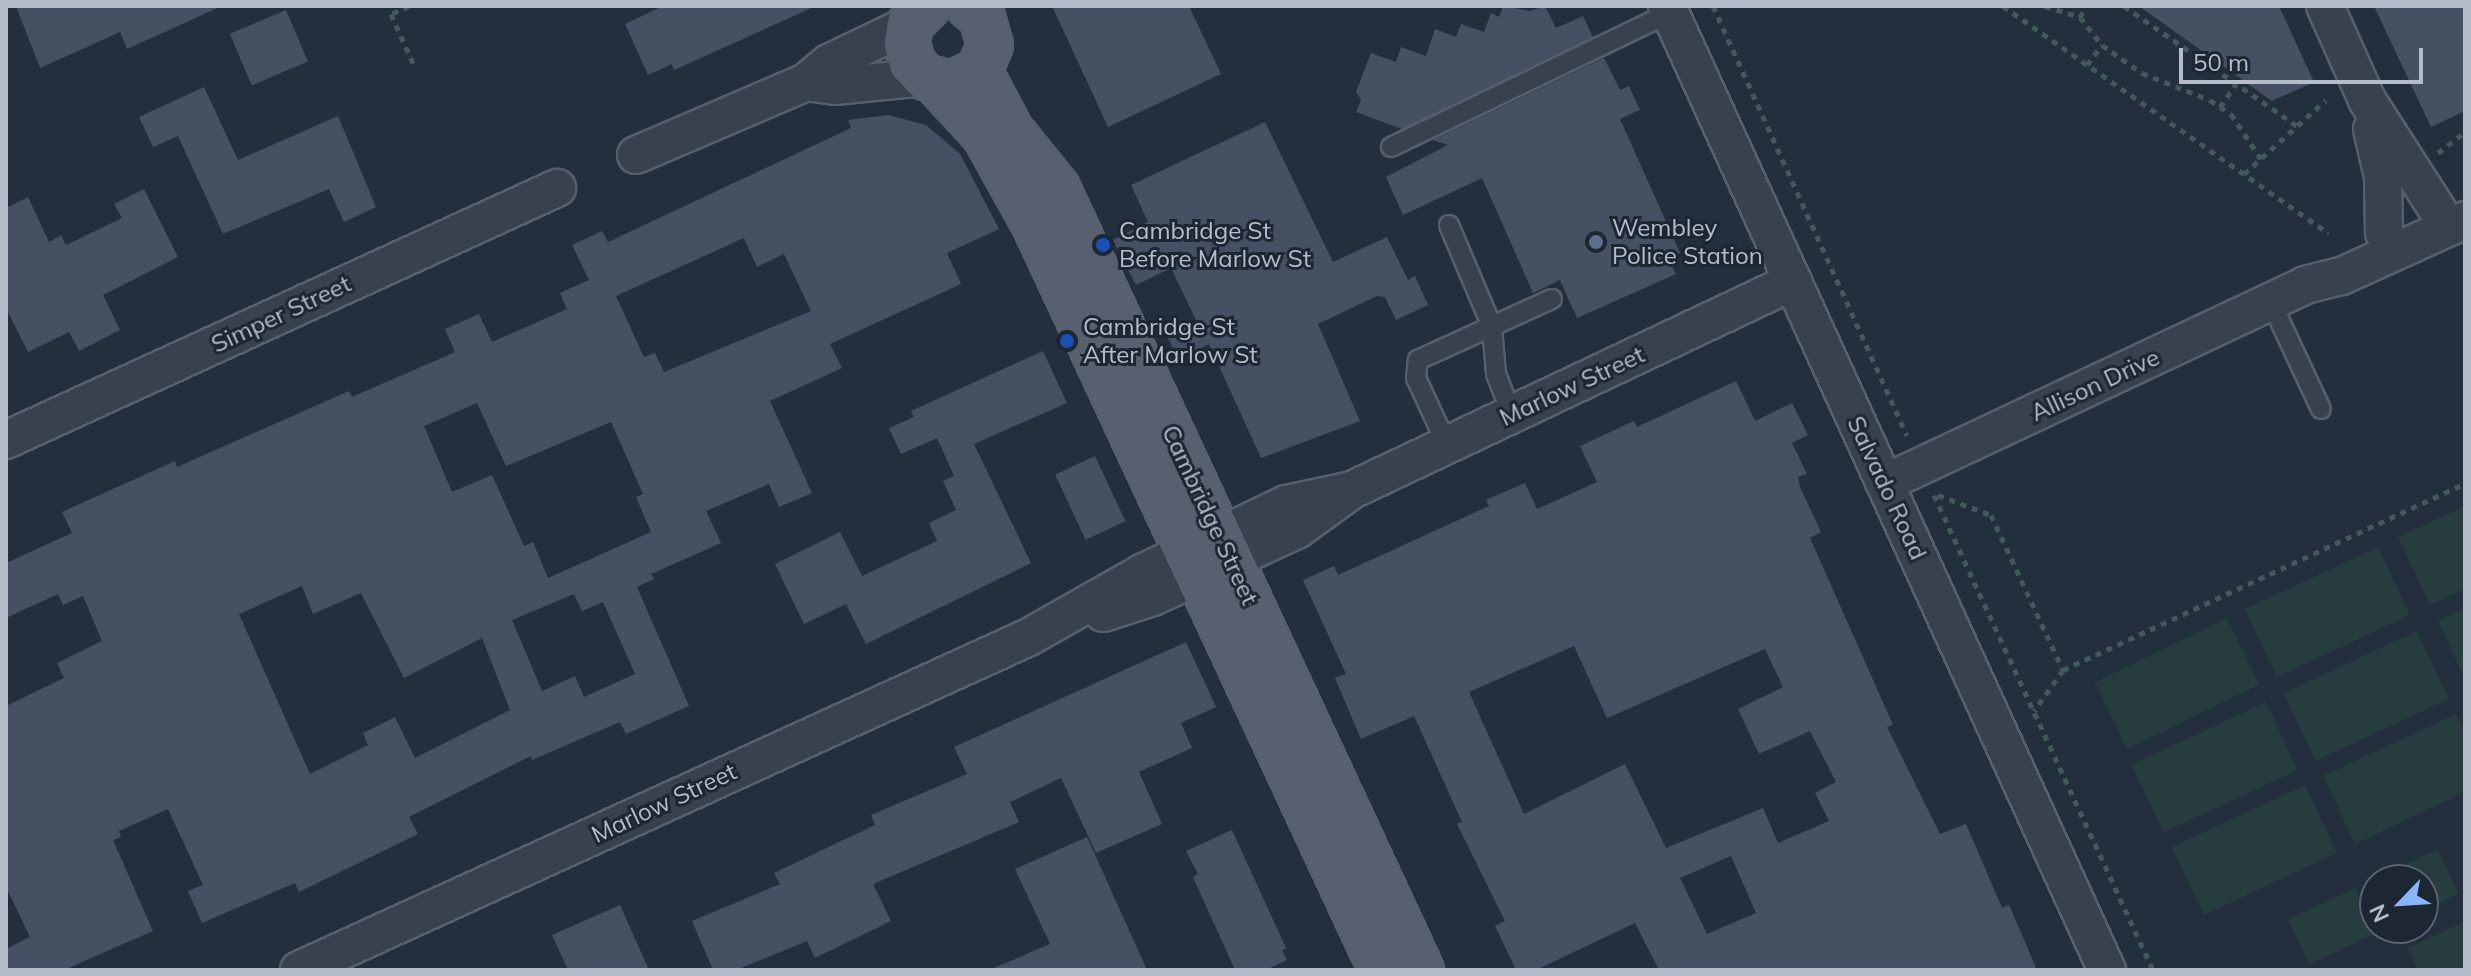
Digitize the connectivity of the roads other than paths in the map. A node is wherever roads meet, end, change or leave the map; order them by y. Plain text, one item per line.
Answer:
1 (969, 6) edge
2 (2328, 7) edge
3 (1669, 9) edge
4 (919, 12) edge
5 (979, 71) junction
6 (931, 80) junction
7 (806, 82) junction
8 (2367, 100) junction
9 (1391, 147) dead end
10 (636, 155) dead end
11 (557, 188) dead end
12 (2456, 209) edge
13 (1449, 225) dead end
14 (2384, 233) junction
15 (1793, 282) junction
16 (2305, 285) junction
17 (1552, 299) dead end
18 (2271, 302) junction
19 (1492, 327) junction
20 (2321, 409) dead end
21 (1512, 415) junction
22 (6, 440) edge
23 (1447, 445) junction
24 (1885, 483) junction
25 (1211, 556) junction
26 (299, 970) edge
27 (1382, 970) edge
28 (1421, 970) edge
29 (2107, 970) edge

1 - 5 main road
2 - 8 street
3 - 9 lane
3 - 15 street, Salvado Road
4 - 6 main road, Cambridge Street
4 - 7 street
5 - 6 main road
5 - 25 main road, Cambridge Street
6 - 7 street
6 - 25 main road, Cambridge Street
7 - 10 street
8 - 12 street
8 - 14 street
11 - 22 street, Simper Street
12 - 14 street, Allison Drive
12 - 16 street, Allison Drive
13 - 19 lane
14 - 16 street, Allison Drive
15 - 21 street, Marlow Street
15 - 24 street, Salvado Road
16 - 18 street, Allison Drive
17 - 19 lane
18 - 20 lane
18 - 24 street, Allison Drive
19 - 21 lane
19 - 23 lane
21 - 23 street, Marlow Street
23 - 25 street, Marlow Street
24 - 29 street, Salvado Road
25 - 26 street, Marlow Street
25 - 27 main road, Cambridge Street
25 - 28 main road, Cambridge Street

